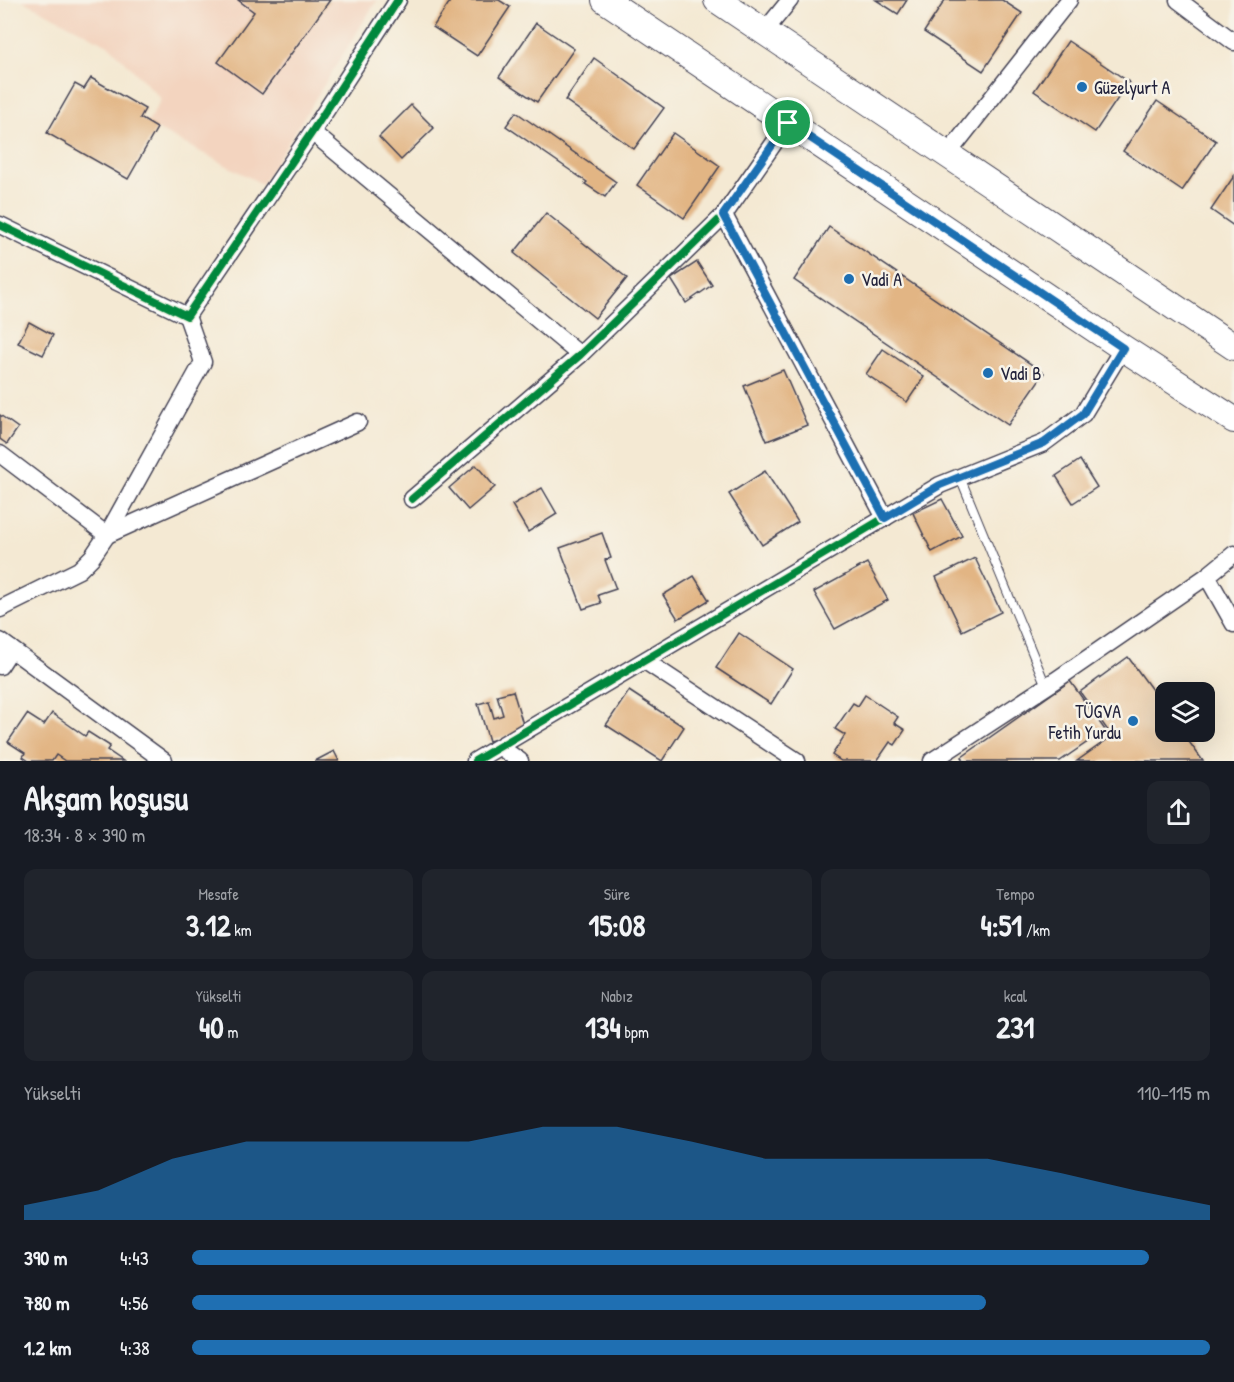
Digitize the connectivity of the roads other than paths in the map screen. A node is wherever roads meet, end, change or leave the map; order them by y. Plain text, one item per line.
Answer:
1 (398, 0) edge
2 (605, 0) edge
3 (717, 0) edge
4 (790, 0) edge
5 (1069, 0) edge
6 (1178, 0) edge
7 (764, 32) junction
8 (1234, 42) edge
9 (788, 123) junction
10 (312, 132) junction
11 (947, 155) junction
12 (723, 215) junction
13 (0, 225) edge
14 (187, 316) junction
15 (1123, 348) junction
16 (1234, 348) edge
17 (580, 355) junction
18 (1234, 420) edge
19 (358, 422) dead end
20 (0, 454) edge
21 (960, 477) junction
22 (412, 499) dead end
23 (885, 518) junction
24 (107, 535) junction
25 (1234, 554) edge
26 (1207, 576) junction
27 (0, 609) edge
28 (1234, 624) edge
29 (6, 645) edge
30 (645, 661) junction
31 (0, 666) edge
32 (1046, 686) junction
33 (500, 747) junction
34 (164, 761) edge
35 (475, 761) edge
36 (520, 761) edge
37 (797, 761) edge
38 (932, 761) edge

1 - 10 street
2 - 9 main road
3 - 7 main road
4 - 7 street
5 - 11 street
6 - 8 street
7 - 11 main road
9 - 12 street
9 - 15 main road
10 - 14 street
10 - 17 street
11 - 16 main road
12 - 17 street
12 - 23 street
13 - 14 street
14 - 24 street
15 - 18 main road
15 - 21 street
17 - 22 street
19 - 24 street
20 - 24 street
21 - 23 street
21 - 32 lane
23 - 30 street
24 - 27 street
25 - 26 street
26 - 28 street
26 - 32 street
29 - 31 street
29 - 34 street
30 - 33 street
30 - 37 street
32 - 38 street
33 - 35 street
33 - 36 street

